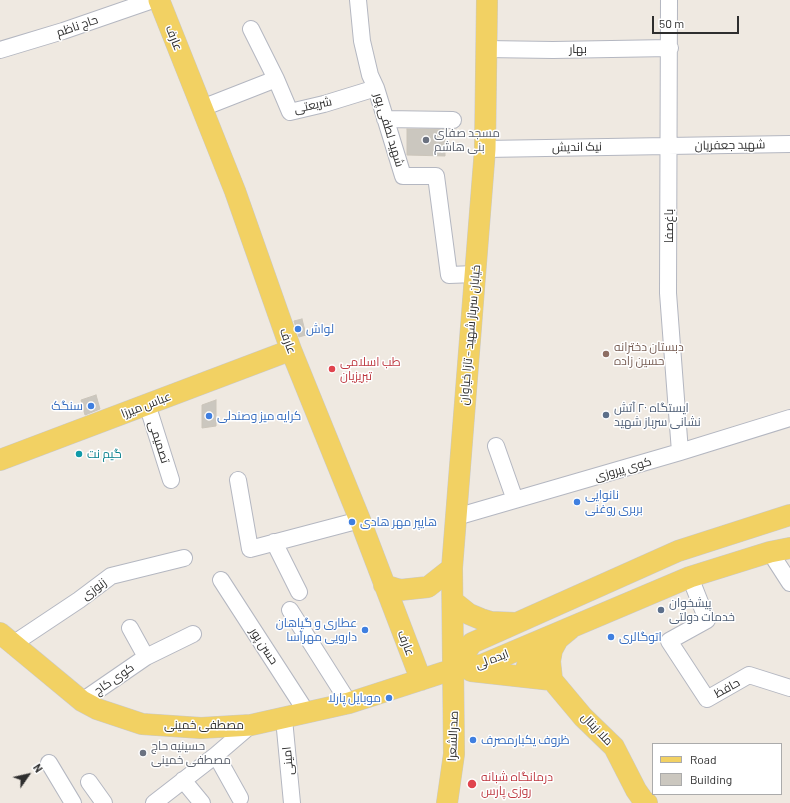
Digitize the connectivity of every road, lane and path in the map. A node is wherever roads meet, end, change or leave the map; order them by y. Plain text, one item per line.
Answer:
1 (153, 0) edge
2 (159, 0) edge
3 (358, 0) edge
4 (487, 0) edge
5 (669, 0) edge
6 (251, 28) dead end
7 (670, 48) junction
8 (486, 49) junction
9 (0, 50) edge
10 (276, 79) junction
11 (376, 88) junction
12 (202, 108) junction
13 (385, 119) junction
14 (453, 120) dead end
15 (790, 144) edge
16 (669, 146) junction
17 (485, 149) junction
18 (475, 274) junction
19 (291, 350) junction
20 (147, 404) junction
21 (790, 418) edge
22 (496, 446) dead end
23 (680, 452) junction
24 (0, 460) edge
25 (171, 480) dead end
26 (238, 480) dead end
27 (515, 500) junction
28 (790, 515) edge
29 (456, 517) junction
30 (360, 520) junction
31 (274, 542) junction
32 (790, 548) edge
33 (770, 552) junction
34 (184, 558) dead end
35 (452, 568) junction
36 (690, 577) junction
37 (221, 580) dead end
38 (790, 583) edge
39 (384, 585) junction
40 (299, 592) dead end
41 (454, 602) junction
42 (290, 610) dead end
43 (516, 623) junction
44 (575, 625) junction
45 (130, 628) dead end
46 (193, 634) dead end
47 (7, 638) edge
48 (146, 657) junction
49 (454, 669) junction
50 (551, 670) junction
51 (421, 680) junction
52 (790, 688) edge
53 (82, 701) junction
54 (349, 703) junction
55 (308, 713) junction
56 (284, 719) junction
57 (252, 725) junction
58 (216, 755) junction
59 (49, 763) dead end
60 (183, 780) junction
61 (89, 782) dead end
62 (240, 798) dead end
63 (72, 803) edge
64 (104, 803) edge
65 (154, 803) edge
66 (202, 803) edge
67 (292, 803) edge
68 (447, 803) edge
69 (647, 803) edge

1 - 9 street, حاج ناظم
2 - 12 main road, عارف
3 - 11 street, شهید لطفی پور
4 - 8 main road, خیابان سرباز شهید - تازا خیاوان
5 - 7 street, باغ‌صفا
6 - 10 street
7 - 8 street, بهار
7 - 16 street, باغ‌صفا
8 - 17 main road, خیابان سرباز شهید - تازا خیاوان
10 - 11 street, شریعتی
10 - 12 street
11 - 13 street, شهید لطفی پور
12 - 19 main road, عارف
13 - 14 street
13 - 18 street, شهید لطفی پور
15 - 16 street, شهید جعفریان
16 - 17 street, نیک اندیش
16 - 23 street, باغ‌صفا
17 - 18 main road, خیابان سرباز شهید - تازا خیاوان
18 - 29 main road, خیابان سرباز شهید - تازا خیاوان
19 - 20 main road, عباس میرزا
19 - 30 main road, عارف
20 - 24 main road, عباس میرزا
20 - 25 street, تصمیمی
21 - 23 street, کوی پیروزی
22 - 27 street
23 - 27 street, کوی پیروزی
26 - 31 street
27 - 29 street, کوی پیروزی
28 - 43 main road, ایده لى
29 - 35 main road, خیابان سرباز شهید - تازا خیاوان
30 - 31 street
30 - 39 main road, عارف
31 - 40 street
32 - 33 main road, ایده لى
33 - 36 main road, ایده لى
33 - 38 street
34 - 47 street, زنوزی
35 - 39 main road
35 - 41 main road, خیابان سرباز شهید - تازا خیاوان
36 - 44 main road, ایده لى
36 - 52 street, حافظ
37 - 55 street, حسن پور
39 - 51 main road, عارف
41 - 43 main road
41 - 49 main road, خیابان سرباز شهید - تازا خیاوان
42 - 54 street
43 - 49 main road, ایده لى
44 - 49 main road, ایده لى
44 - 50 main road
45 - 48 street, کوی کاج
46 - 48 street, کوی کاج
47 - 53 main road, مصطفی خمینی
48 - 53 street, کوی کاج
49 - 50 main road
49 - 51 main road, مصطفی خمینی
49 - 68 main road, صدرالشعرا
50 - 69 main road, ملا زینال
51 - 54 main road, مصطفی خمینی
53 - 57 main road, مصطفی خمینی
54 - 55 main road, مصطفی خمینی
55 - 56 main road, مصطفی خمینی
56 - 57 main road, مصطفی خمینی
56 - 67 street, امینی
57 - 58 street
58 - 60 street
58 - 62 street
59 - 63 street
60 - 65 street
60 - 66 street
61 - 64 street

